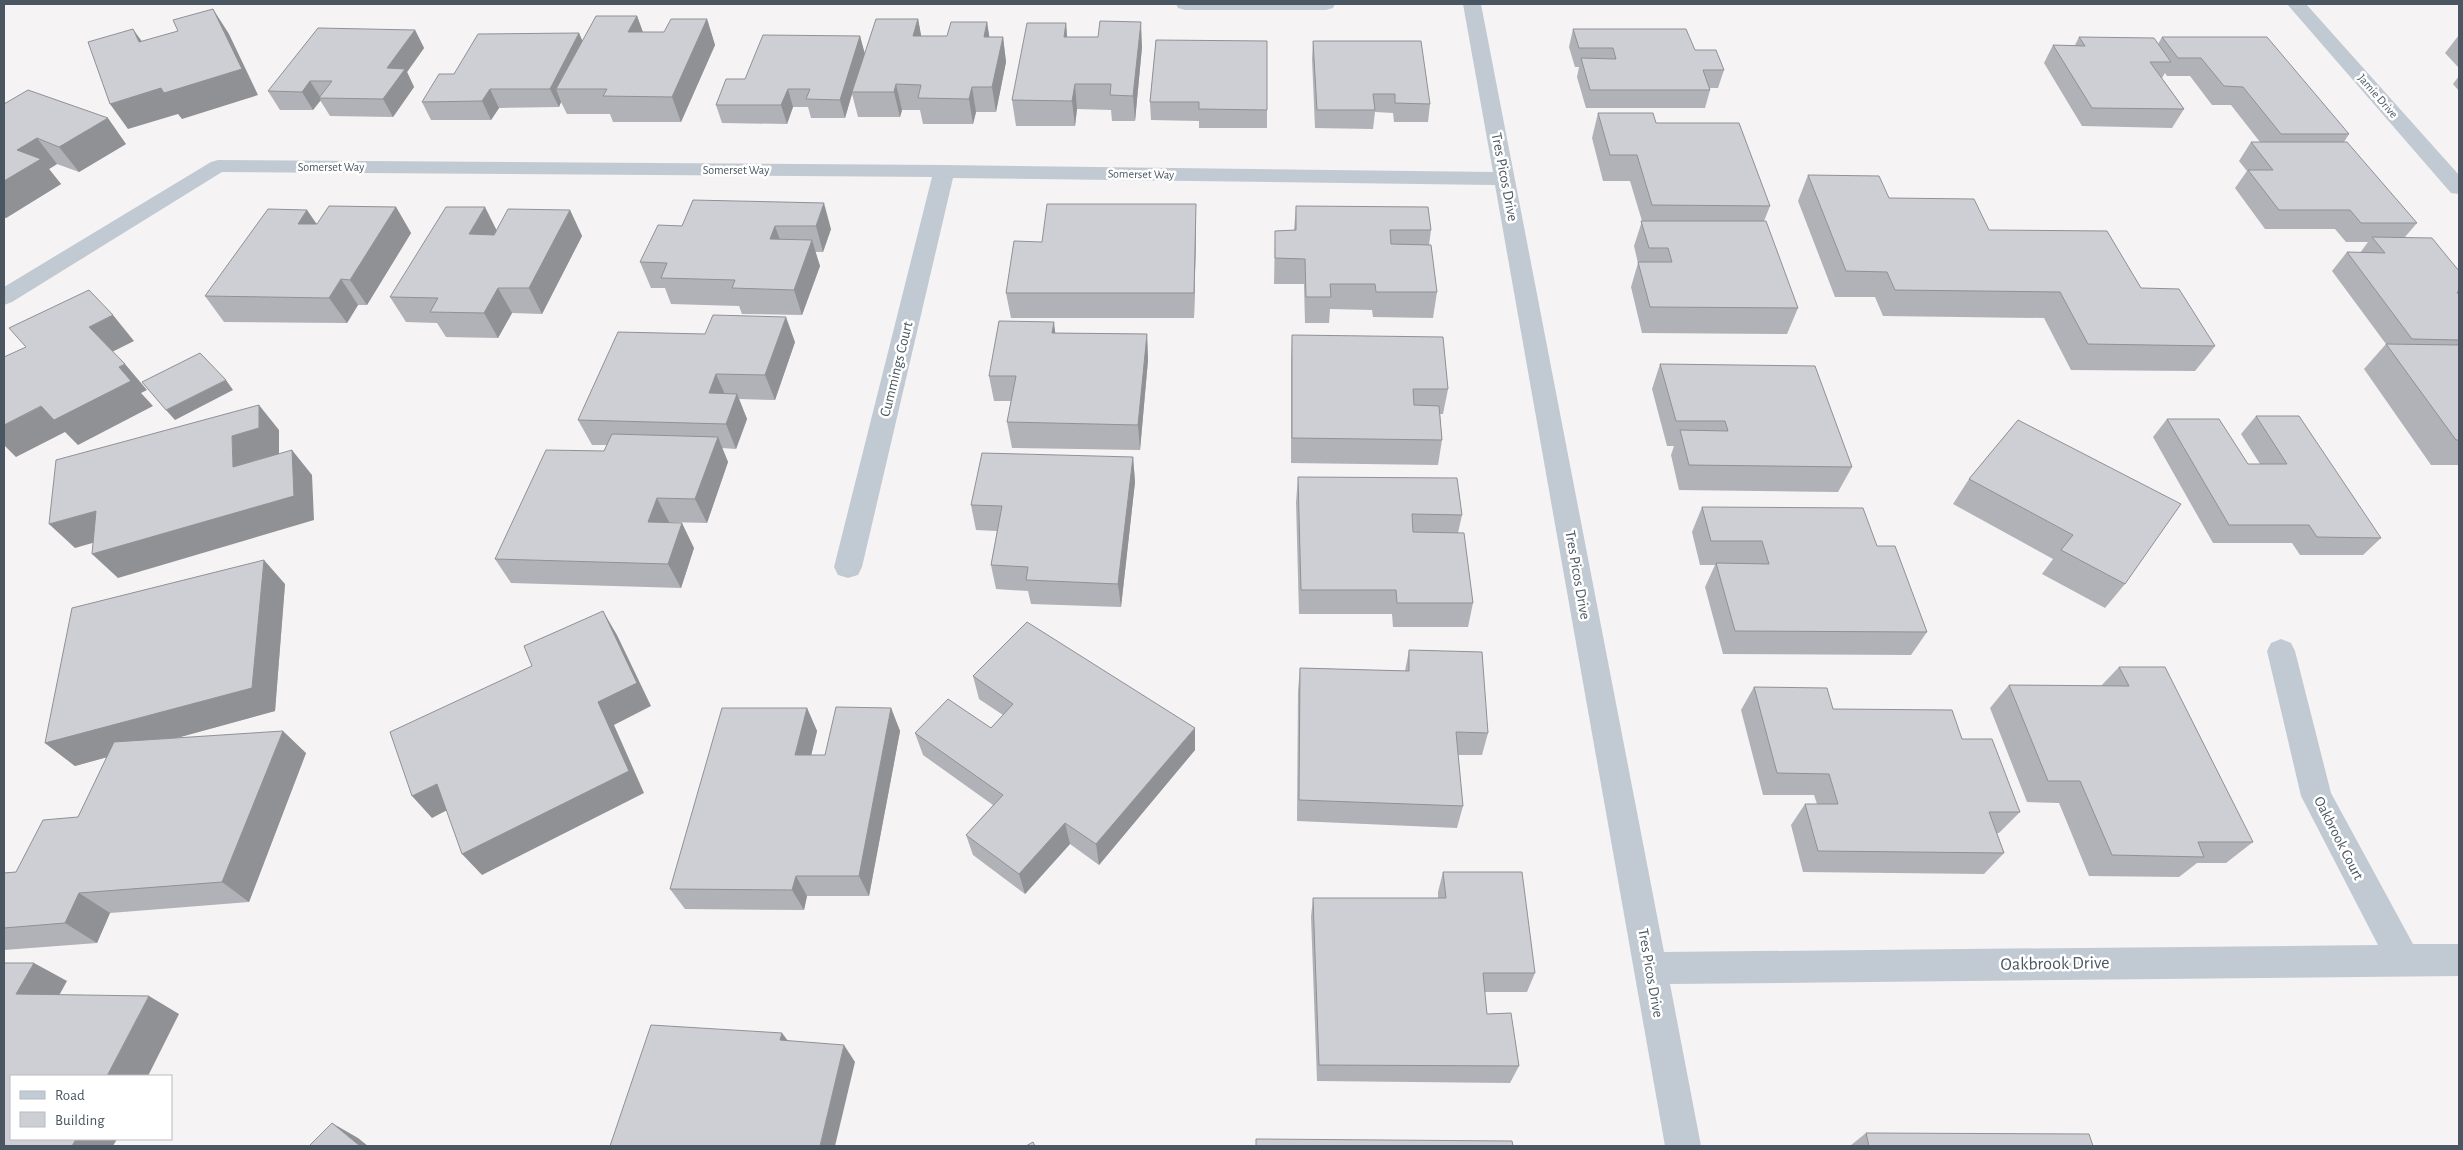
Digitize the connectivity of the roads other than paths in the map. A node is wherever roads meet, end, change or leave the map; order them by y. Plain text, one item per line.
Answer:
1 (1185, 4) edge
2 (1326, 4) edge
3 (1472, 4) edge
4 (2296, 4) edge
5 (944, 171) junction
6 (1506, 179) junction
7 (2459, 188) edge
8 (4, 298) edge
9 (848, 566) dead end
10 (2281, 651) dead end
11 (2403, 960) junction
12 (2459, 960) edge
13 (1650, 968) junction
14 (1683, 1146) edge

1 - 2 street
3 - 6 street, Tres Picos Drive
4 - 7 street, Jamie Drive
5 - 6 street, Somerset Way
5 - 8 street, Somerset Way
5 - 9 street, Cummings Court
6 - 13 street, Tres Picos Drive
10 - 11 street, Oakbrook Court
11 - 12 street, Oakbrook Drive
11 - 13 street, Oakbrook Drive
13 - 14 street, Tres Picos Drive

